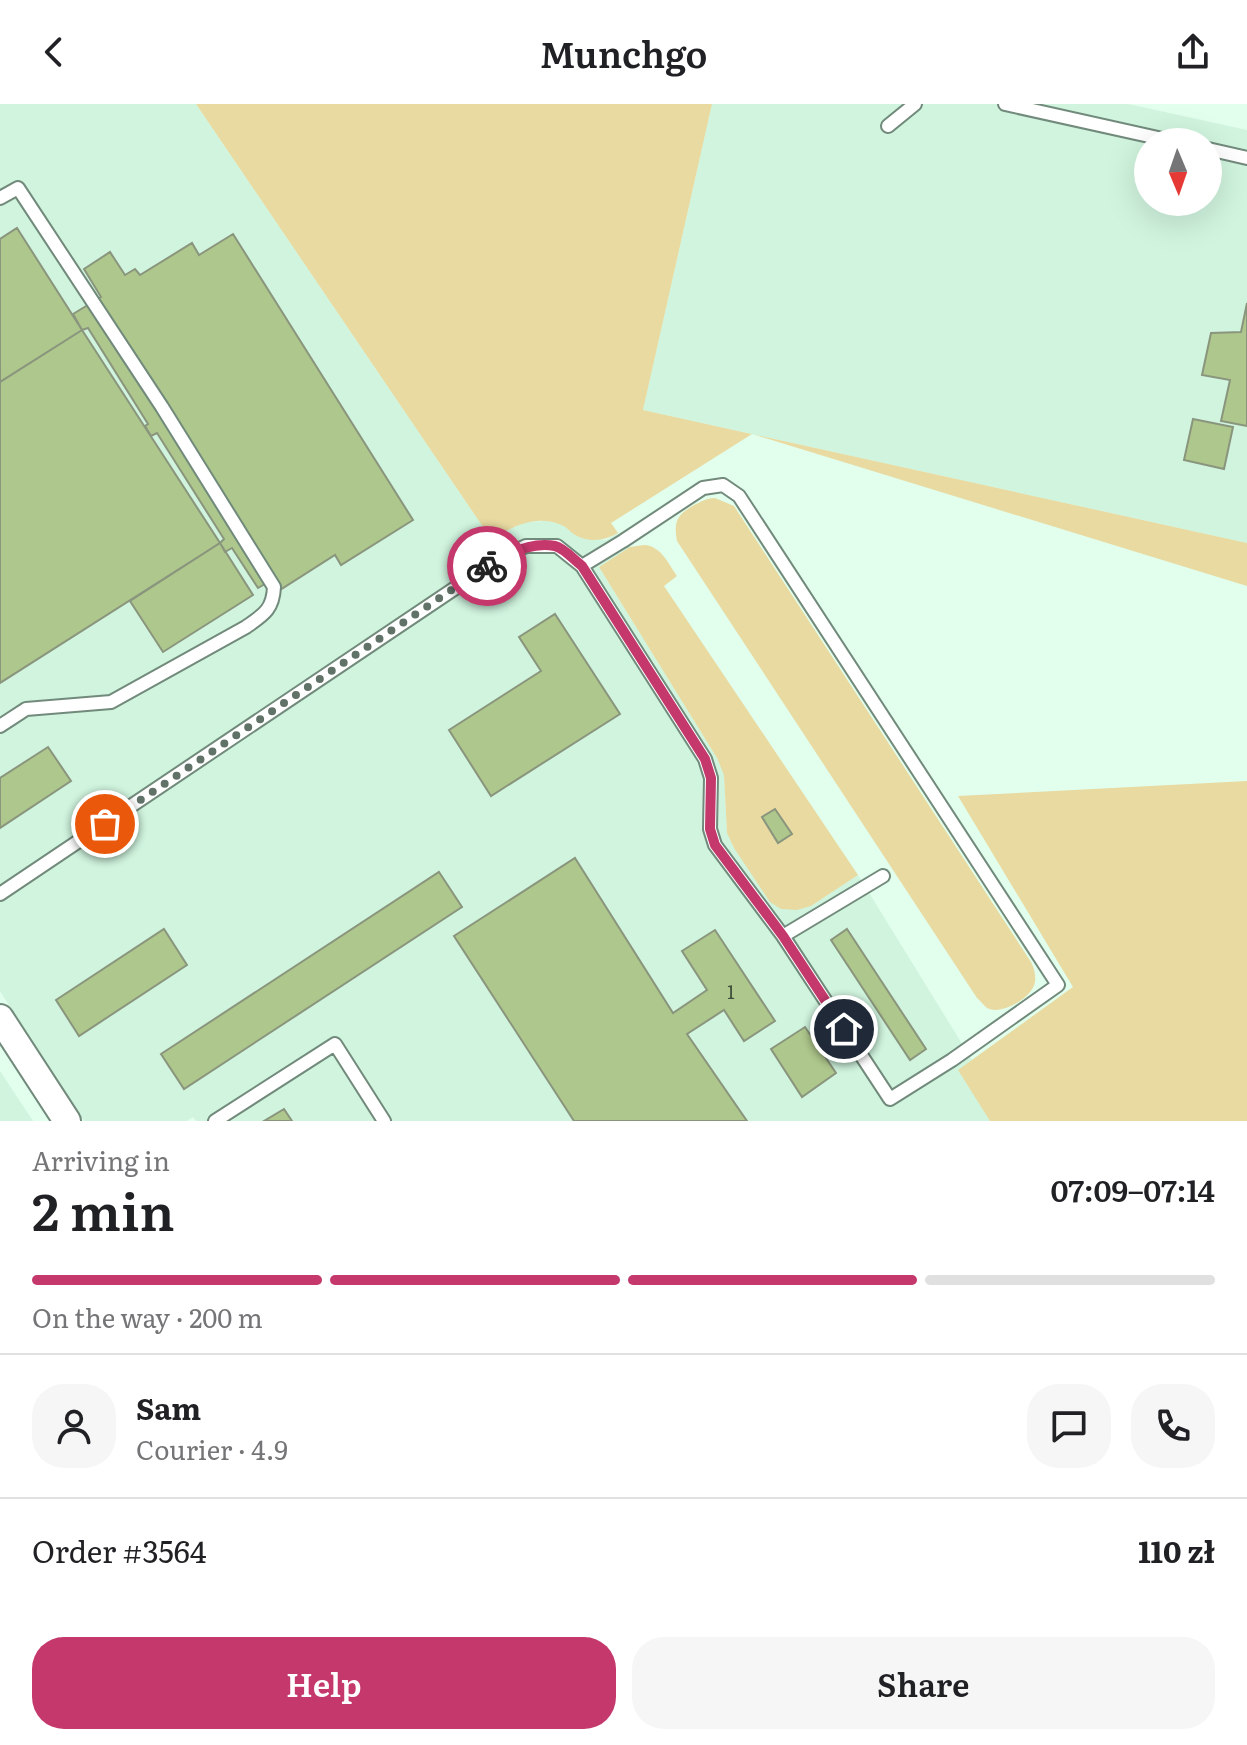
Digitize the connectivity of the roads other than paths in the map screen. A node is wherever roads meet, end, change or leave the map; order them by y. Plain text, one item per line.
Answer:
1 (915, 104) edge
2 (1005, 104) edge
3 (888, 126) dead end
4 (1134, 133) edge
5 (1222, 152) edge
6 (1247, 158) edge
7 (0, 198) edge
8 (582, 566) junction
9 (0, 726) edge
10 (883, 876) dead end
11 (0, 894) edge
12 (783, 936) junction
13 (0, 1018) edge
14 (67, 1121) edge
15 (215, 1121) edge
16 (384, 1121) edge

1 - 3 lane
2 - 4 lane
5 - 6 lane
7 - 9 lane
8 - 11 lane
8 - 12 lane
8 - 12 lane
10 - 12 lane
13 - 14 street
15 - 16 lane

